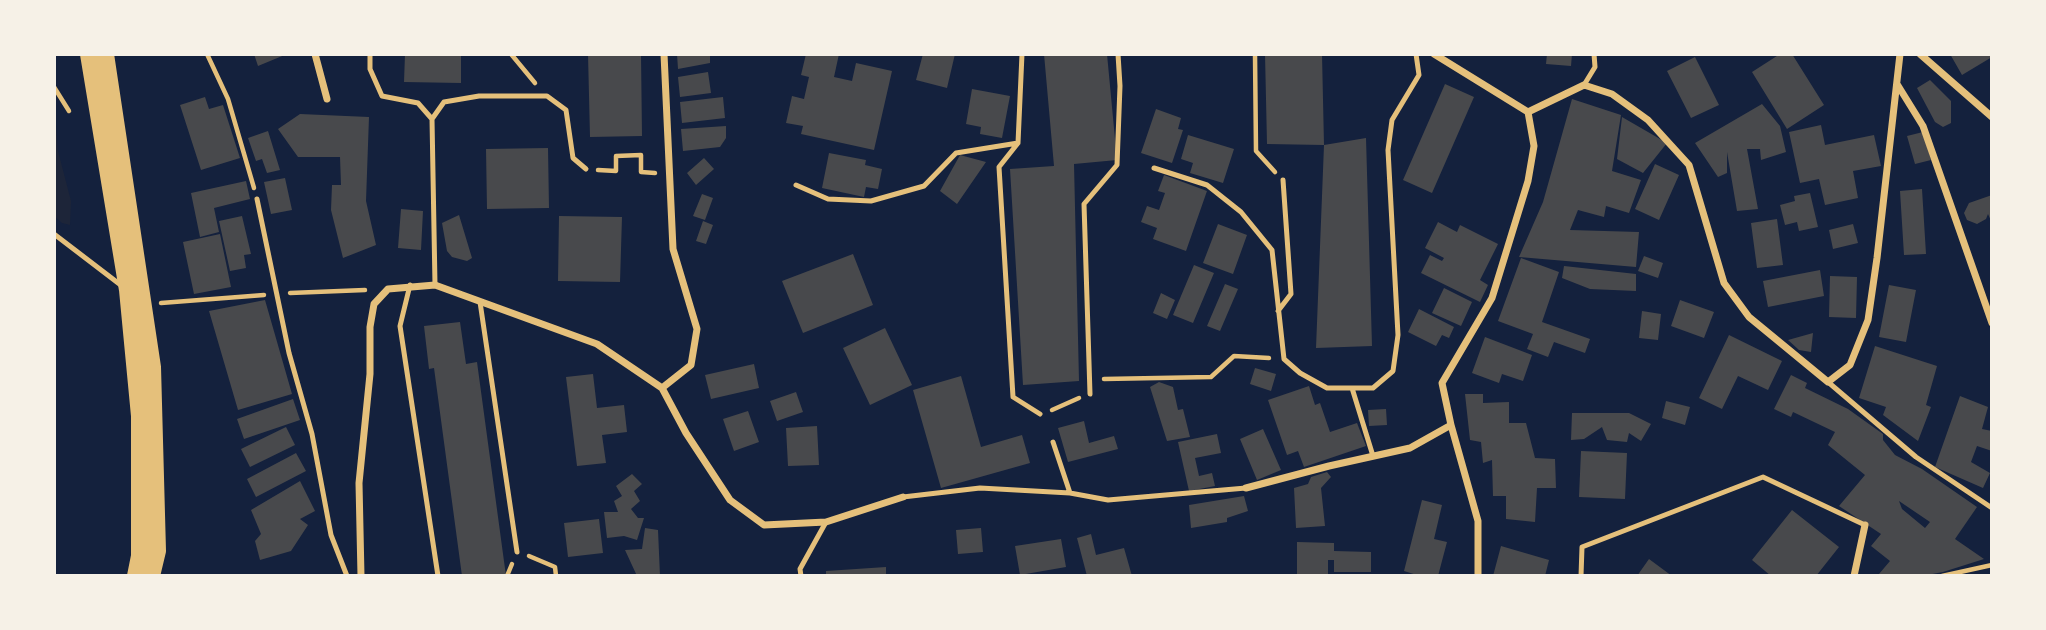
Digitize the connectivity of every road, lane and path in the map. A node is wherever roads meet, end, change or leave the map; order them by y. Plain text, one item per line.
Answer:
1 (89, 54) edge
2 (104, 54) edge
3 (206, 54) edge
4 (315, 54) edge
5 (370, 54) edge
6 (511, 54) edge
7 (664, 54) edge
8 (1022, 54) edge
9 (1118, 54) edge
10 (1255, 54) edge
11 (1416, 54) edge
12 (1434, 54) edge
13 (1594, 54) edge
14 (1900, 54) edge
15 (1920, 54) edge
16 (1897, 84) junction
17 (1584, 85) junction
18 (54, 87) edge
19 (547, 96) junction
20 (327, 99) dead end
21 (69, 111) dead end
22 (1528, 111) junction
23 (1992, 117) edge
24 (432, 119) junction
25 (1018, 143) junction
26 (1154, 168) dead end
27 (586, 169) joint
28 (671, 173) junction
29 (1283, 180) joint
30 (796, 185) dead end
31 (257, 199) joint
32 (54, 234) edge
33 (410, 285) junction
34 (435, 285) junction
35 (128, 290) junction
36 (480, 302) junction
37 (1279, 311) junction
38 (1992, 323) edge
39 (1284, 359) junction
40 (1090, 379) junction
41 (1828, 382) junction
42 (1352, 387) junction
43 (662, 388) junction
44 (1090, 394) joint
45 (1040, 414) joint
46 (1451, 425) junction
47 (1053, 442) dead end
48 (1373, 456) junction
49 (1246, 488) joint
50 (1070, 493) junction
51 (903, 497) joint
52 (1992, 508) edge
53 (826, 522) junction
54 (1865, 526) joint
55 (517, 552) joint
56 (1992, 565) edge
57 (136, 576) edge
58 (151, 576) edge
59 (347, 576) edge
60 (361, 576) edge
61 (438, 576) edge
62 (556, 576) edge
63 (801, 576) edge
64 (1478, 576) edge
65 (1581, 576) edge
66 (1854, 576) edge
67 (1942, 576) edge

1 - 35 highway
2 - 58 highway
3 - 31 path
4 - 20 street
5 - 24 lane
6 - 19 path
7 - 28 street
8 - 25 lane
9 - 40 lane
10 - 29 path
11 - 42 lane
12 - 22 street
13 - 17 lane
14 - 16 street
15 - 23 street
16 - 38 street
16 - 41 street
17 - 22 street
17 - 41 street
18 - 21 path
19 - 24 lane
19 - 27 lane
22 - 46 street
24 - 34 lane
25 - 30 lane
25 - 45 lane
26 - 37 lane
27 - 28 path
28 - 43 street
29 - 37 lane
31 - 59 lane
32 - 35 lane
33 - 34 street
33 - 60 street
33 - 61 lane
34 - 36 street
35 - 57 highway
36 - 43 street
36 - 55 lane
37 - 39 lane
39 - 40 path
39 - 42 lane
40 - 44 lane
41 - 52 lane
42 - 48 lane
43 - 53 street
44 - 45 path
46 - 48 street
46 - 64 street
47 - 50 lane
48 - 49 street
49 - 50 lane
50 - 51 lane
51 - 53 street
53 - 63 lane
54 - 65 lane
54 - 66 street
55 - 62 path
56 - 67 path

